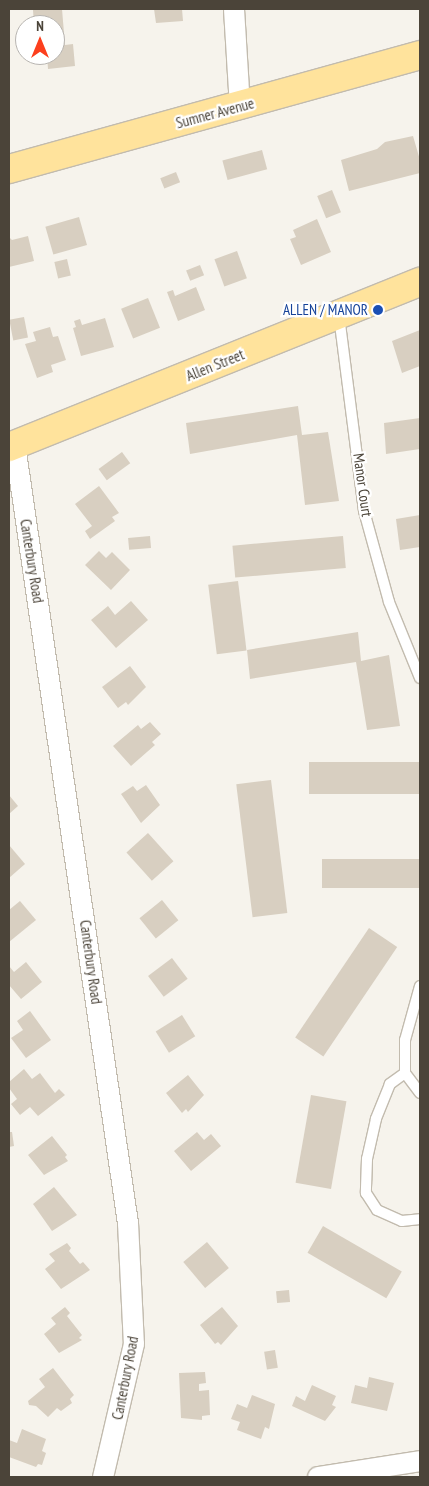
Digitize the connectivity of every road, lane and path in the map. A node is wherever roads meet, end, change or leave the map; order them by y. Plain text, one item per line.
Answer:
1 (234, 9) edge
2 (420, 54) edge
3 (240, 106) junction
4 (9, 169) edge
5 (420, 282) edge
6 (339, 316) junction
7 (12, 446) edge
8 (420, 678) edge
9 (420, 986) edge
10 (405, 1073) junction
11 (420, 1093) edge
12 (420, 1219) edge
13 (420, 1461) edge
14 (103, 1477) edge
15 (318, 1477) edge

1 - 3 street
2 - 3 main road, Sumner Avenue
3 - 4 main road, Sumner Avenue
5 - 6 main road, Allen Street
6 - 7 main road, Allen Street
6 - 8 lane, Manor Court
7 - 14 street, Canterbury Road
9 - 10 lane
10 - 11 lane
10 - 12 lane
13 - 15 street

